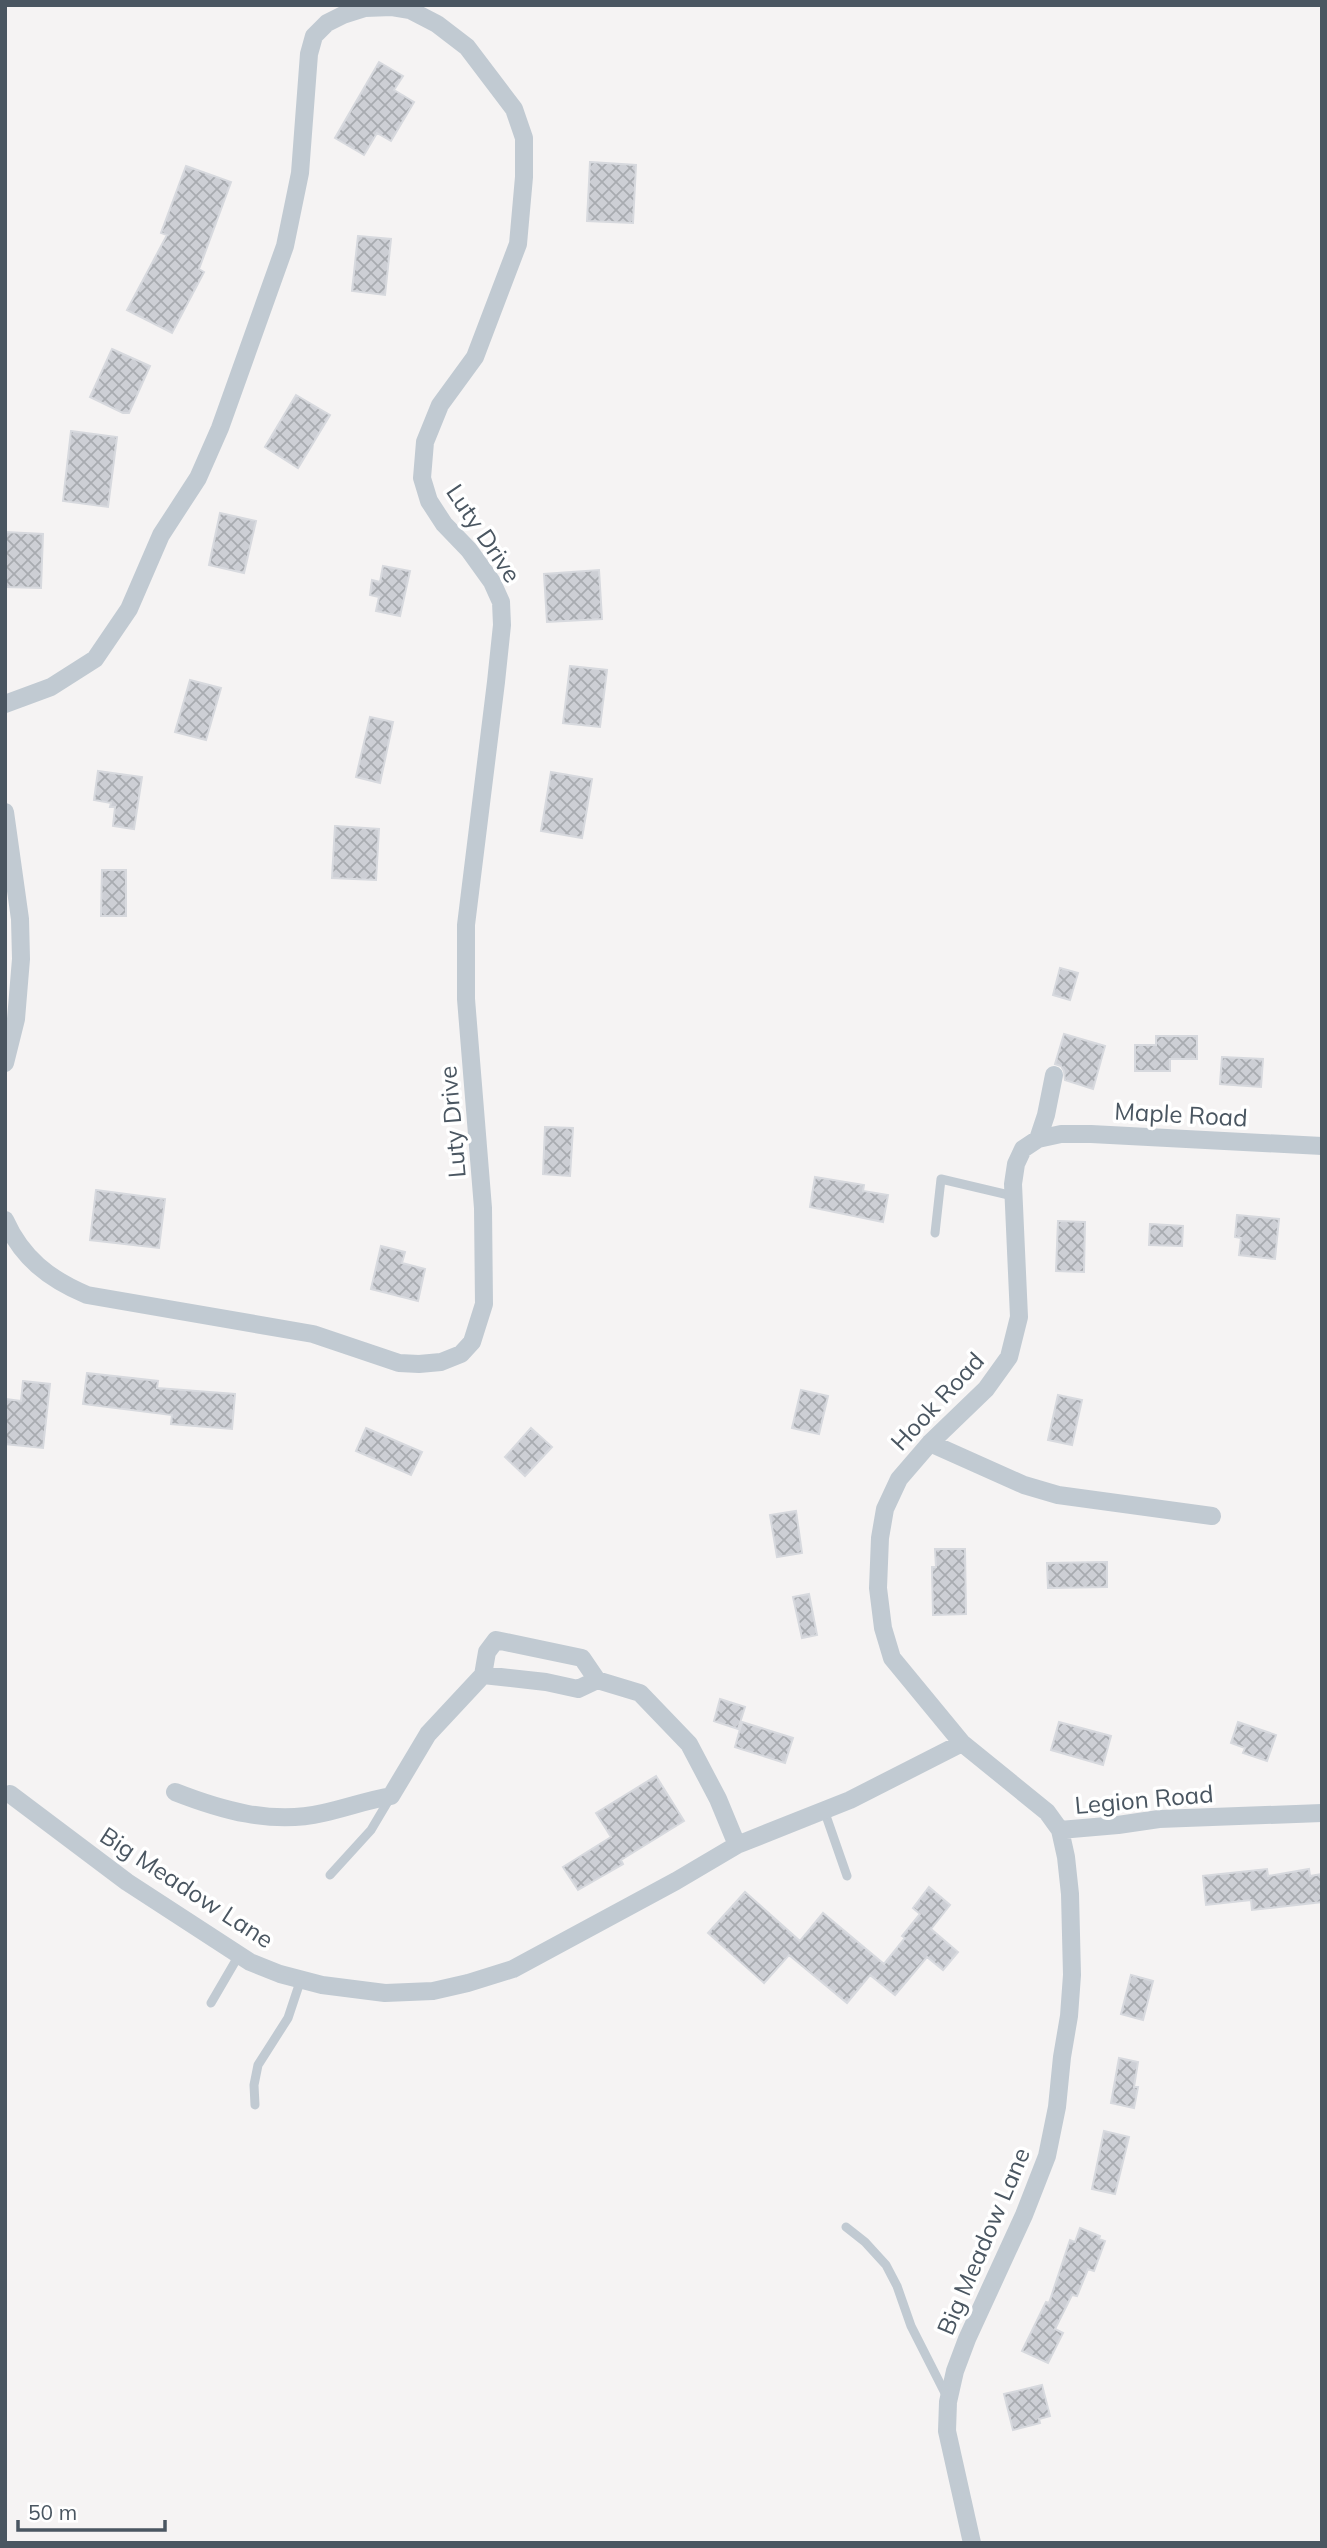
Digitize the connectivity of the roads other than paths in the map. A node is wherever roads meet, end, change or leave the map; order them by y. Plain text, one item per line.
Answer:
1 (5, 704) edge
2 (5, 812) edge
3 (5, 1063) edge
4 (1054, 1075) dead end
5 (1038, 1139) junction
6 (1322, 1146) edge
7 (1013, 1196) junction
8 (5, 1220) edge
9 (935, 1233) dead end
10 (930, 1443) junction
11 (1212, 1516) dead end
12 (483, 1675) junction
13 (597, 1680) junction
14 (962, 1743) junction
15 (175, 1792) dead end
16 (10, 1794) dead end
17 (391, 1796) junction
18 (824, 1810) junction
19 (1322, 1813) edge
20 (1060, 1830) junction
21 (737, 1845) junction
22 (330, 1875) dead end
23 (846, 1876) dead end
24 (239, 1955) junction
25 (301, 1979) junction
26 (211, 2003) dead end
27 (255, 2105) dead end
28 (846, 2227) dead end
29 (948, 2400) junction
30 (972, 2543) edge

1 - 8 street, Luty Drive
2 - 3 street
4 - 5 street, Hook Road
5 - 6 street, Maple Road
5 - 7 street, Hook Road
7 - 9 lane
7 - 10 street, Hook Road
10 - 11 street
10 - 14 street, Hook Road
12 - 13 street
12 - 13 street
12 - 17 street
13 - 21 street
14 - 18 street, Big Meadow Lane
14 - 20 street, Legion Road
15 - 17 street
16 - 24 street, Big Meadow Lane
17 - 22 lane
18 - 21 street, Big Meadow Lane
18 - 23 lane
19 - 20 street, Legion Road
20 - 29 street, Big Meadow Lane
21 - 25 street, Big Meadow Lane
24 - 25 street, Big Meadow Lane
24 - 26 lane
25 - 27 lane
28 - 29 lane
29 - 30 street, Big Meadow Lane

